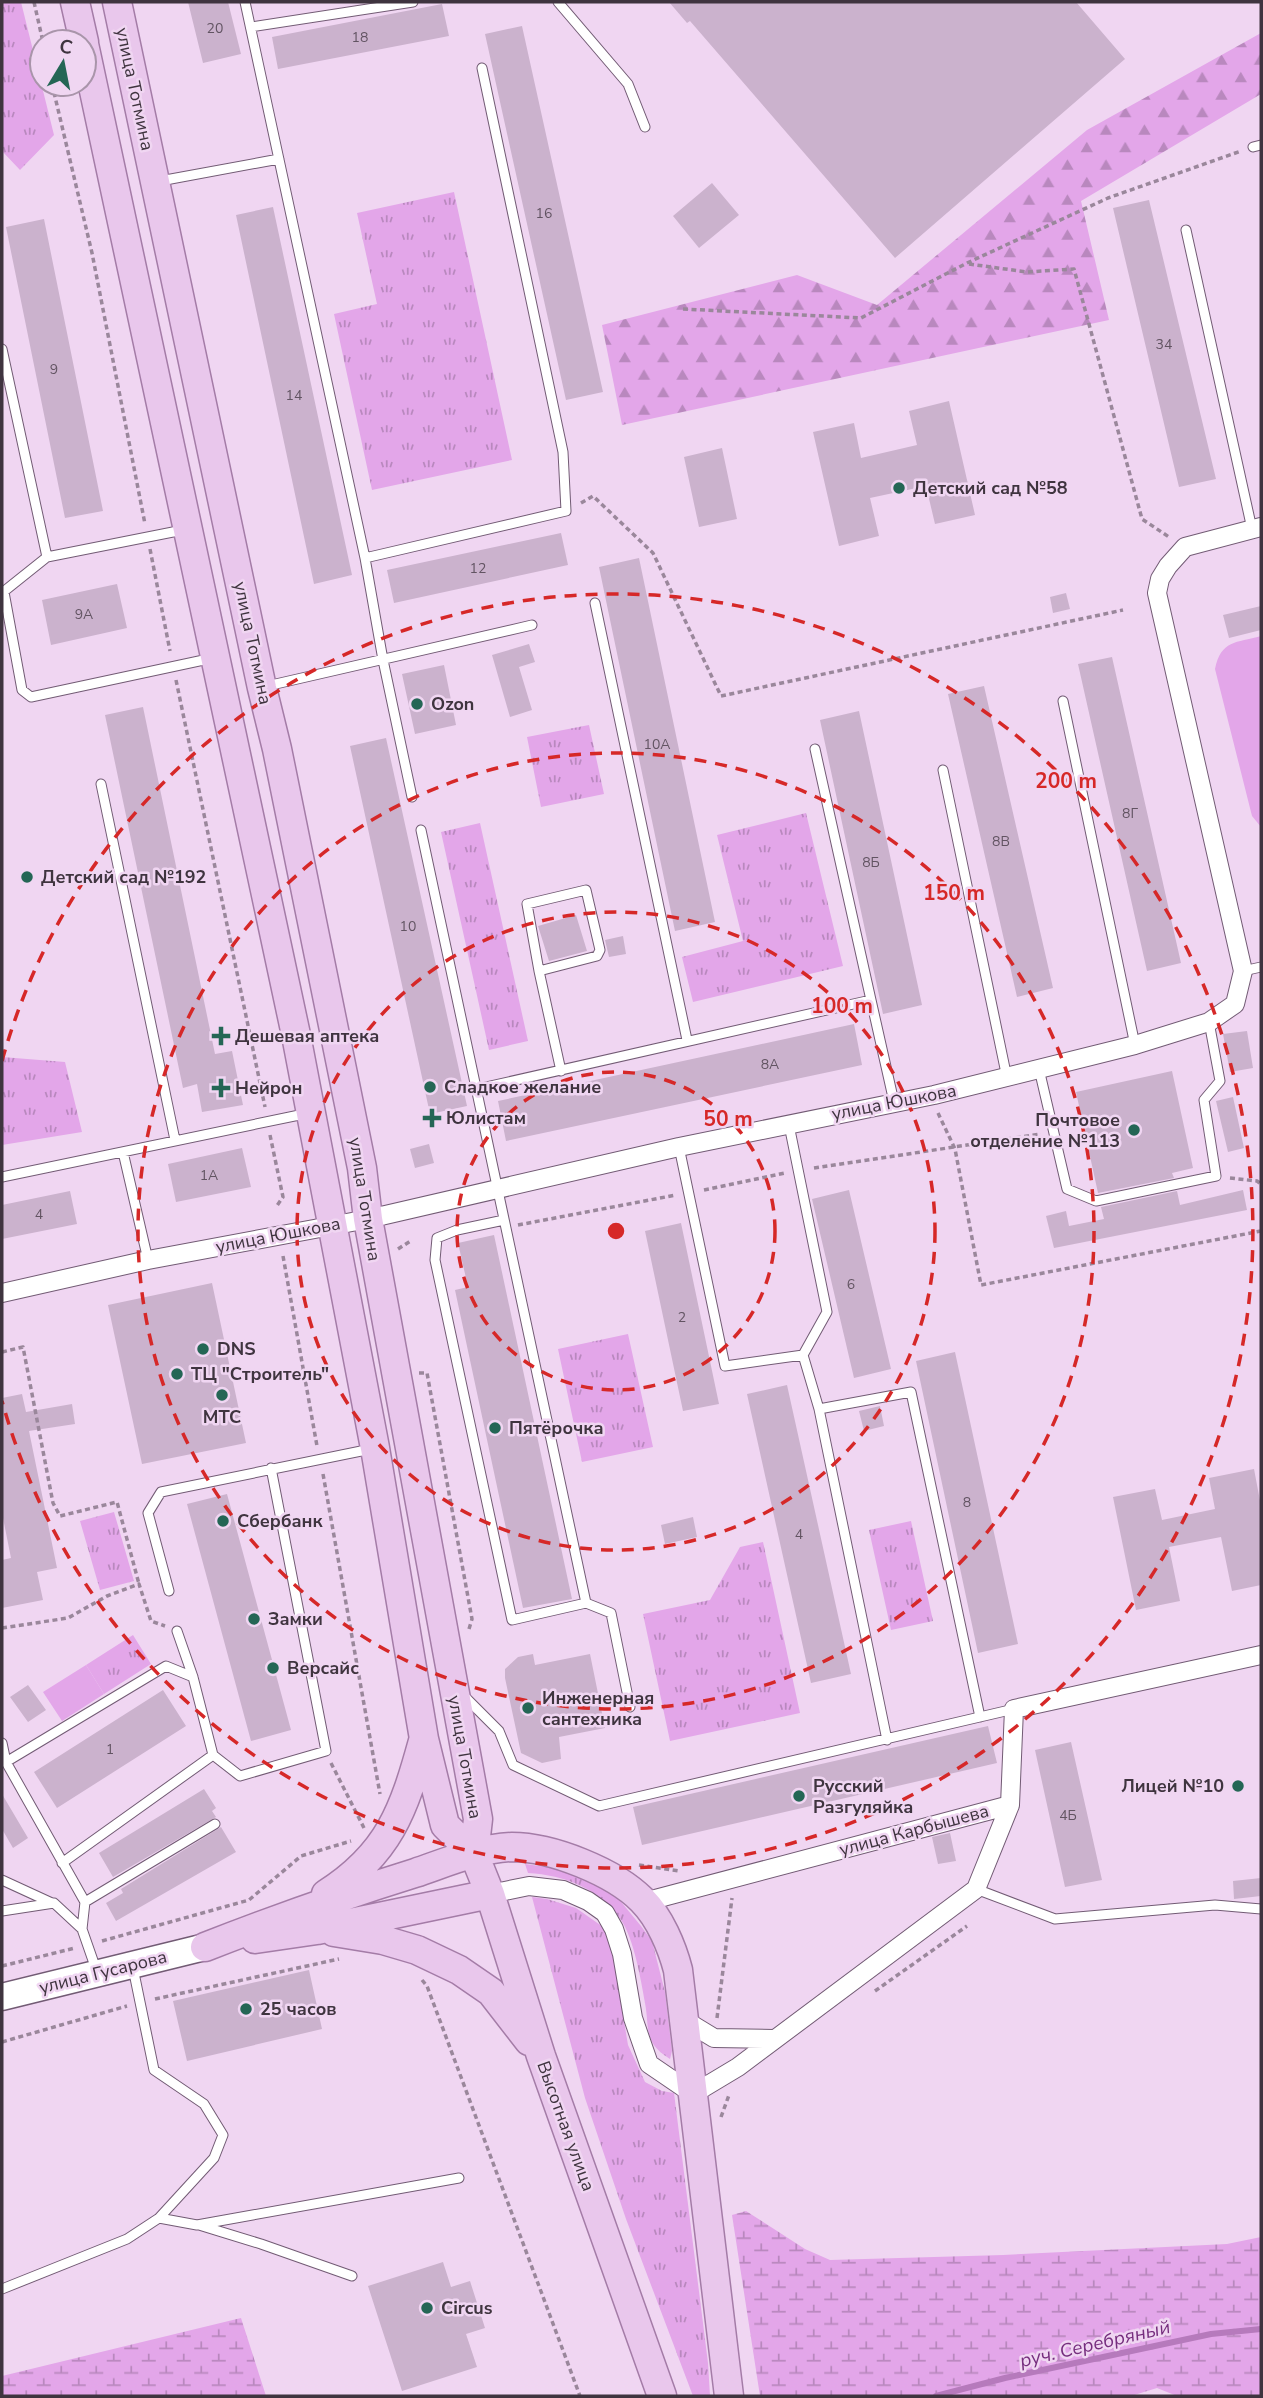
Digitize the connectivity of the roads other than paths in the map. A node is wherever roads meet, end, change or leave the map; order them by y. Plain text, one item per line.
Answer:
1 (75, 2) edge
2 (117, 2) edge
3 (245, 2) edge
4 (413, 2) edge
5 (558, 2) edge
6 (251, 27) junction
7 (81, 28) edge
8 (482, 68) dead end
9 (96, 98) edge
10 (645, 127) dead end
11 (279, 159) junction
12 (154, 182) junction
13 (1186, 230) dead end
14 (2, 349) edge
15 (1256, 528) edge
16 (188, 529) junction
17 (47, 557) junction
18 (365, 558) junction
19 (3, 592) edge
20 (595, 603) dead end
21 (532, 625) dead end
22 (215, 658) junction
23 (383, 660) junction
24 (262, 688) junction
25 (1063, 701) dead end
26 (815, 750) dead end
27 (943, 770) dead end
28 (101, 784) dead end
29 (412, 797) dead end
30 (421, 830) dead end
31 (1261, 967) edge
32 (539, 971) junction
33 (1243, 971) junction
34 (871, 1000) junction
35 (1209, 1022) junction
36 (687, 1040) junction
37 (1135, 1045) junction
38 (1039, 1069) junction
39 (561, 1071) junction
40 (1007, 1078) junction
41 (477, 1089) junction
42 (894, 1102) junction
43 (311, 1112) junction
44 (789, 1124) junction
45 (175, 1140) junction
46 (678, 1147) junction
47 (123, 1152) junction
48 (2, 1177) edge
49 (498, 1188) junction
50 (368, 1219) junction
51 (332, 1224) junction
52 (505, 1224) junction
53 (148, 1261) junction
54 (2, 1293) edge
55 (803, 1355) junction
56 (819, 1409) junction
57 (375, 1448) junction
58 (271, 1468) junction
59 (169, 1591) dead end
60 (586, 1603) junction
61 (177, 1630) road end
62 (1261, 1654) edge
63 (193, 1677) junction
64 (452, 1684) junction
65 (630, 1706) dead end
66 (1014, 1709) junction
67 (980, 1717) junction
68 (424, 1739) junction
69 (887, 1740) junction
70 (2, 1743) edge
71 (213, 1755) junction
72 (6, 1762) junction
73 (1010, 1805) junction
74 (215, 1824) dead end
75 (474, 1854) junction
76 (62, 1863) junction
77 (2, 1880) edge
78 (976, 1889) junction
79 (490, 1894) junction
80 (85, 1902) junction
81 (644, 1902) junction
82 (54, 1903) junction
83 (1261, 1909) edge
84 (2, 1911) edge
85 (312, 1918) junction
86 (82, 1929) junction
87 (205, 1947) joint
88 (132, 1966) junction
89 (97, 1973) junction
90 (2, 1997) edge
91 (686, 2021) junction
92 (774, 2039) junction
93 (541, 2056) junction
94 (693, 2094) junction
95 (459, 2178) dead end
96 (159, 2218) junction
97 (197, 2225) junction
98 (352, 2276) dead end
99 (2, 2289) edge
100 (662, 2396) edge
101 (729, 2396) edge

1 - 7 main road, улица Тотмина
2 - 12 main road, улица Тотмина
3 - 6 lane
4 - 6 lane
5 - 10 lane
6 - 11 lane
8 - 18 lane
9 - 16 main road, улица Тотмина
11 - 12 lane
11 - 18 lane
12 - 24 main road, улица Тотмина
13 - 15 lane
14 - 17 lane
15 - 33 street, улица Юшкова
16 - 17 lane
16 - 22 main road, улица Тотмина
17 - 19 lane
18 - 23 lane
19 - 22 lane
20 - 36 lane
21 - 23 lane
22 - 43 main road, улица Тотмина
23 - 24 lane
23 - 29 lane
24 - 50 main road, улица Тотмина
25 - 37 lane
26 - 34 lane
27 - 40 lane
28 - 45 lane
30 - 41 lane
31 - 33 lane
32 - 32 lane
32 - 39 lane
33 - 35 street, улица Юшкова
34 - 36 lane
34 - 42 lane
35 - 37 street, улица Юшкова
35 - 38 lane
36 - 39 lane
37 - 38 street, улица Юшкова
38 - 40 street, улица Юшкова
39 - 41 lane
40 - 42 street, улица Юшкова
41 - 49 lane
42 - 44 street, улица Юшкова
43 - 45 lane
43 - 51 main road, улица Тотмина
44 - 46 street, улица Юшкова
44 - 55 lane
45 - 47 lane
46 - 49 street, улица Юшкова
46 - 55 lane
47 - 48 lane
47 - 53 lane
49 - 50 street, улица Юшкова
49 - 52 lane
50 - 51 street, улица Юшкова
50 - 64 main road, улица Тотмина
51 - 53 street, улица Юшкова
51 - 57 main road, улица Тотмина
52 - 60 lane
52 - 60 lane
53 - 54 street, улица Юшкова
55 - 56 lane
56 - 67 lane
56 - 69 lane
57 - 58 lane
57 - 68 main road, улица Тотмина
58 - 59 lane
58 - 71 lane
60 - 65 lane
61 - 63 lane
62 - 66 street
63 - 71 lane
63 - 72 lane
64 - 69 lane
64 - 75 main road, улица Тотмина
66 - 67 lane
66 - 73 street, улица Карбышева
67 - 69 lane
68 - 75 main road, улица Тотмина
68 - 85 main road
70 - 72 lane
71 - 76 lane
72 - 76 lane
73 - 78 street
73 - 81 street, улица Карбышева
74 - 80 lane
75 - 79 main road, Высотная улица
75 - 81 main road
75 - 85 main road
76 - 80 lane
77 - 82 lane
78 - 83 lane
78 - 92 street
79 - 85 main road
79 - 93 main road, Высотная улица
79 - 94 street
80 - 86 lane
81 - 91 main road
82 - 84 lane
82 - 86 lane
85 - 87 main road
85 - 93 main road
86 - 89 lane
87 - 88 main road, улица Гусарова
88 - 89 main road, улица Гусарова
88 - 96 lane
89 - 90 main road, улица Гусарова
91 - 92 street
91 - 94 main road
92 - 94 street
93 - 100 main road, Высотная улица
94 - 101 main road
95 - 97 lane
96 - 97 lane
96 - 99 lane
97 - 98 lane

